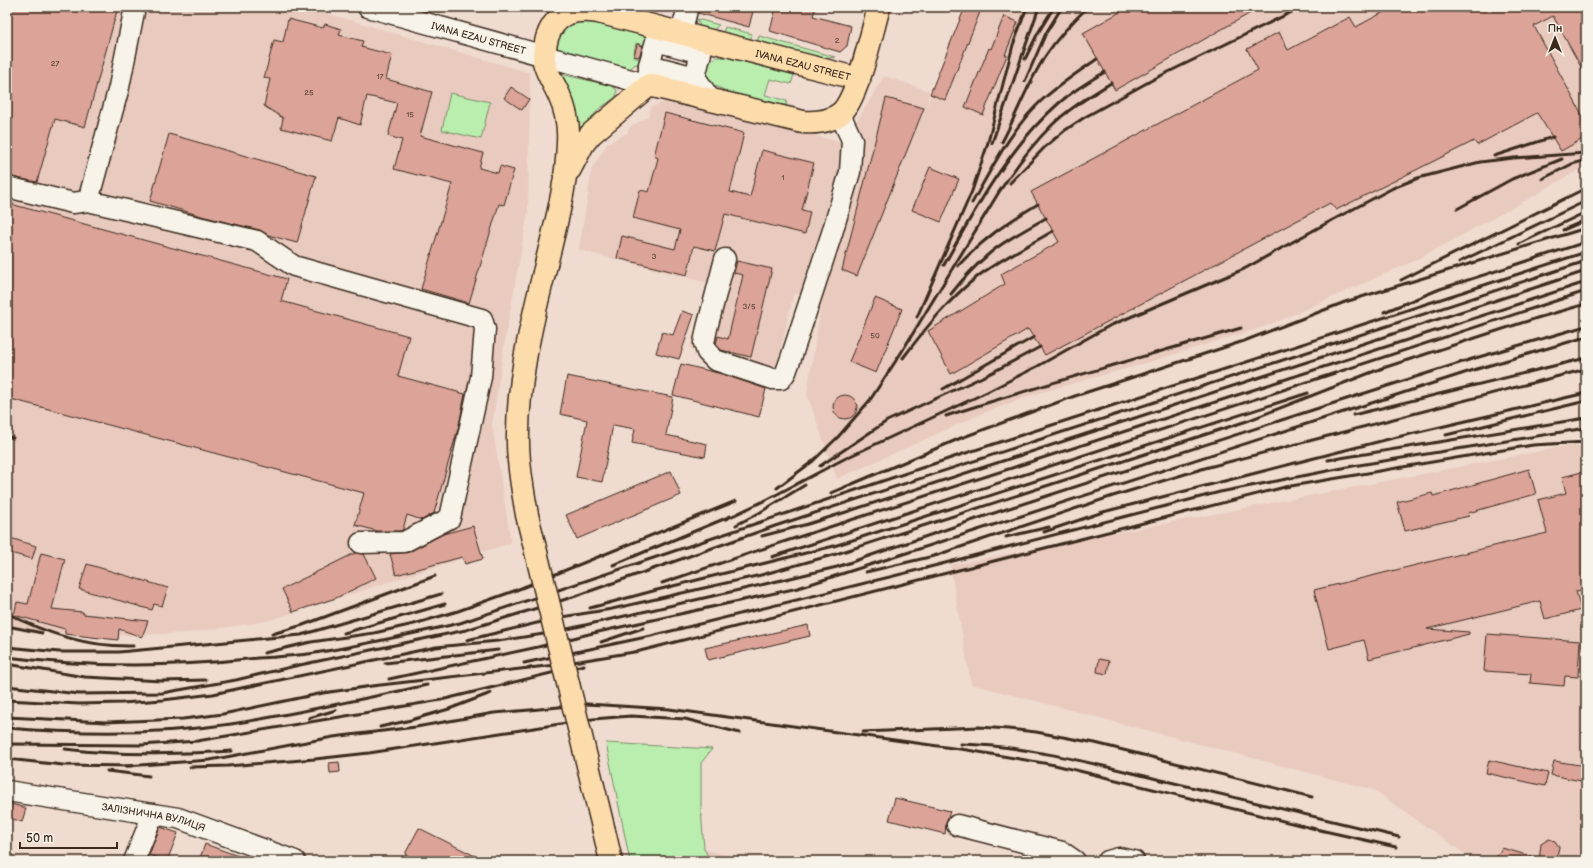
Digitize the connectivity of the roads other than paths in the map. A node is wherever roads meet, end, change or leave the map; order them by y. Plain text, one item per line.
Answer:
1 (135, 7) edge
2 (368, 7) edge
3 (688, 7) edge
4 (879, 7) edge
5 (564, 11) edge
6 (653, 33) junction
7 (681, 33) junction
8 (710, 48) junction
9 (544, 56) junction
10 (649, 75) junction
11 (695, 77) junction
12 (859, 79) junction
13 (678, 92) junction
14 (710, 99) junction
15 (840, 114) junction
16 (566, 179) junction
17 (7, 187) edge
18 (88, 201) junction
19 (725, 259) dead end
20 (361, 544) dead end
21 (7, 791) edge
22 (153, 814) junction
23 (957, 825) dead end
24 (134, 861) edge
25 (295, 861) edge
26 (611, 861) edge
27 (1075, 861) edge
28 (1108, 861) edge
29 (1134, 861) edge

1 - 18 street
2 - 9 street, IVANA EZAU STREET
3 - 7 street
4 - 12 main road
5 - 6 main road, IVANA EZAU STREET
5 - 9 main road, IVANA EZAU STREET
6 - 7 main road, IVANA EZAU STREET
6 - 8 street
6 - 10 street
7 - 8 main road, IVANA EZAU STREET
8 - 11 street
8 - 12 main road, IVANA EZAU STREET
9 - 10 street, IVANA EZAU STREET
9 - 16 main road, IVANA EZAU STREET
10 - 11 street
10 - 13 main road, IVANA EZAU STREET
10 - 16 main road
11 - 13 street
11 - 14 street
12 - 15 main road, IVANA EZAU STREET
13 - 14 main road, IVANA EZAU STREET
14 - 15 main road, IVANA EZAU STREET
15 - 19 street
16 - 26 main road, bridge
17 - 18 street
18 - 20 street
21 - 22 street, ЗАЛІЗНИЧНА ВУЛИЦЯ
22 - 24 street
22 - 25 street, ЗАЛІЗНИЧНА ВУЛИЦЯ
23 - 27 street
28 - 29 street

